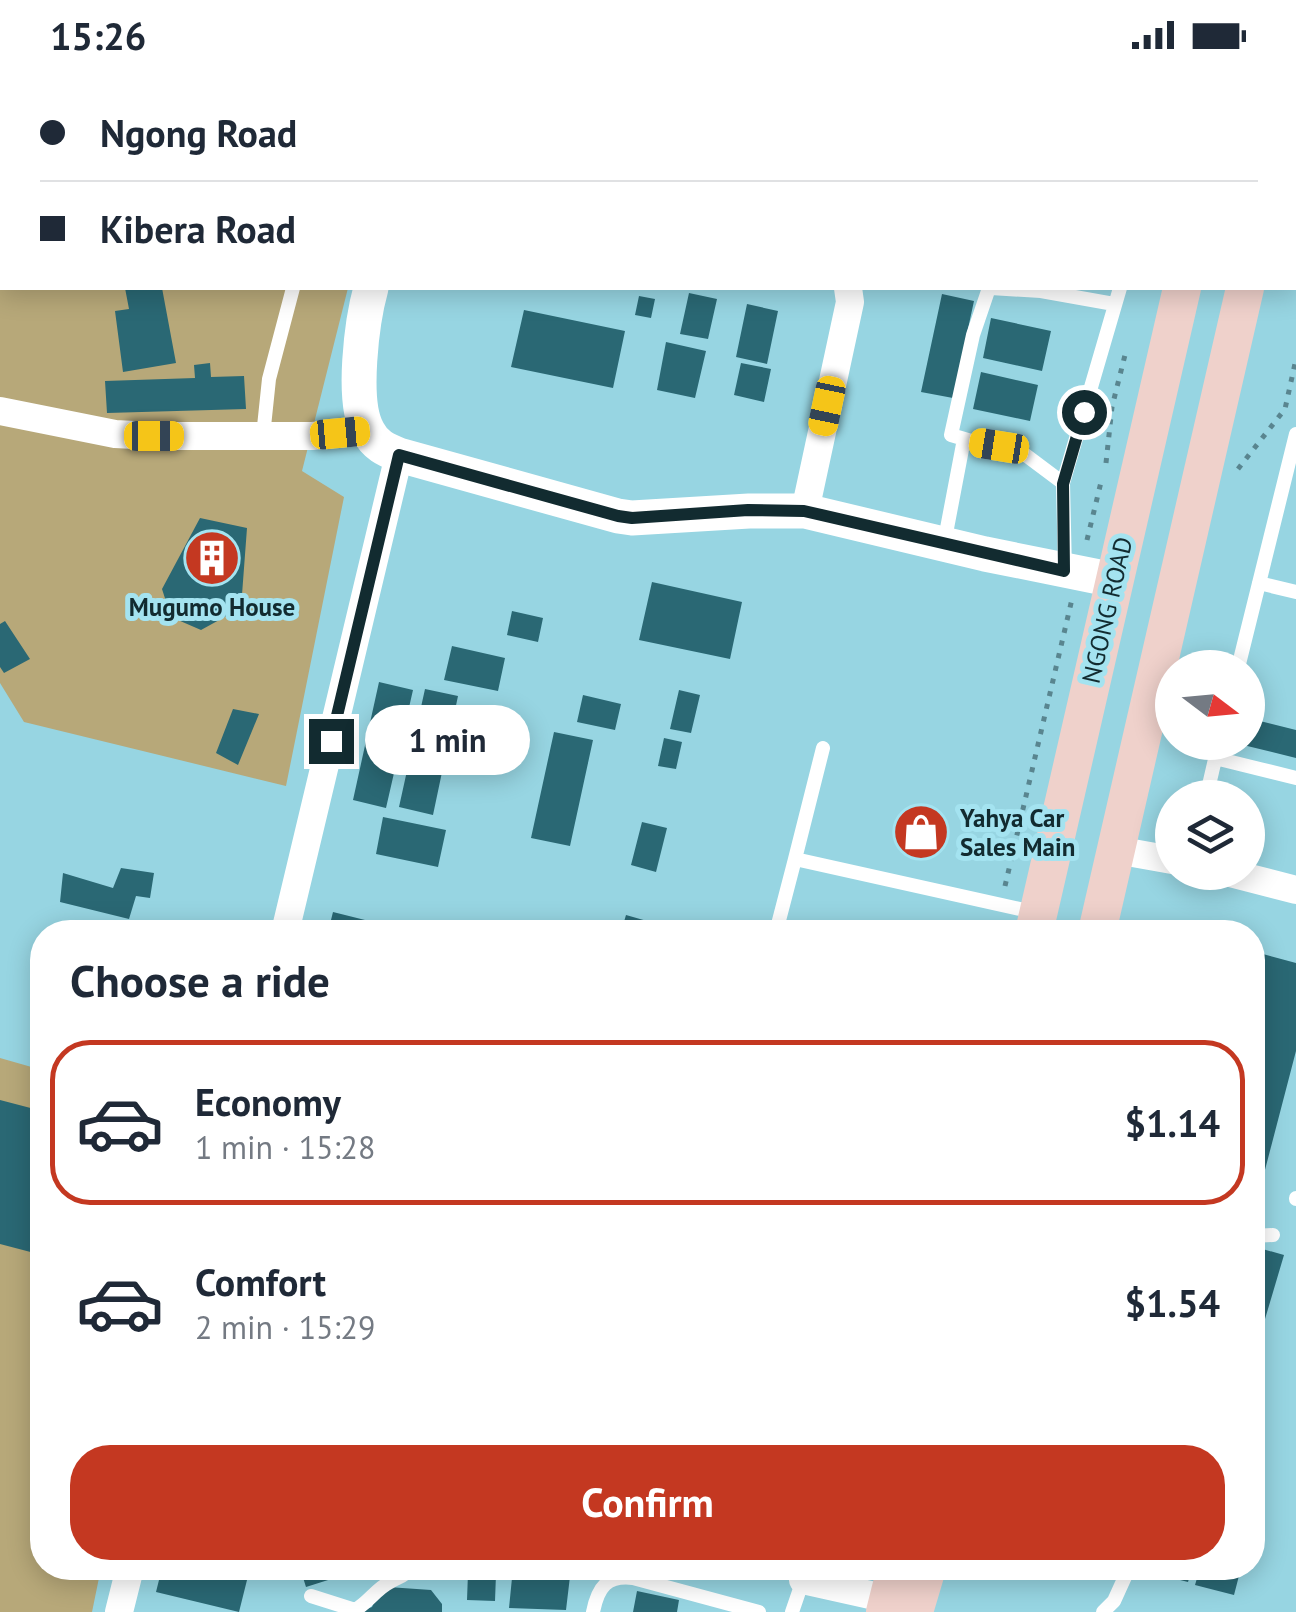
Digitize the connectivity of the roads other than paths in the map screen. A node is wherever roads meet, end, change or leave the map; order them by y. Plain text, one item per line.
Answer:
1 (292, 290) edge
2 (371, 290) edge
3 (848, 290) edge
4 (989, 290) edge
5 (1024, 290) edge
6 (1119, 290) edge
7 (1181, 290) edge
8 (1244, 290) edge
9 (1114, 304) junction
10 (0, 410) edge
11 (368, 431) junction
12 (1296, 434) edge
13 (263, 436) junction
14 (964, 439) junction
15 (399, 455) junction
16 (1063, 484) junction
17 (804, 511) junction
18 (944, 544) junction
19 (1086, 575) junction
20 (1259, 583) junction
21 (1296, 592) edge
22 (1242, 650) edge
23 (823, 748) dead end
24 (1223, 760) edge
25 (1296, 778) edge
26 (1116, 850) junction
27 (1155, 857) edge
28 (795, 859) junction
29 (1265, 882) edge
30 (1296, 890) edge
31 (288, 920) edge
32 (779, 920) edge
33 (1030, 920) edge
34 (1036, 920) edge
35 (1100, 920) edge
36 (1265, 1235) edge
37 (1273, 1235) dead end
38 (127, 1580) edge
39 (391, 1580) edge
40 (612, 1580) edge
41 (640, 1580) edge
42 (802, 1580) edge
43 (827, 1580) edge
44 (915, 1580) edge
45 (1124, 1580) edge
46 (312, 1596) dead end
47 (896, 1598) edge
48 (355, 1611) edge
49 (119, 1612) edge
50 (594, 1612) edge
51 (760, 1612) edge
52 (792, 1612) edge
53 (1102, 1612) edge

1 - 13 lane
2 - 11 street
3 - 17 street
4 - 14 lane
5 - 9 lane
6 - 9 lane, NGONG ROAD
7 - 19 main road, NGONG ROAD
8 - 26 main road
9 - 16 lane, NGONG ROAD
10 - 13 street
11 - 13 street
11 - 15 street
12 - 20 lane
14 - 16 lane
14 - 18 lane
15 - 17 street
15 - 31 street
16 - 19 lane, NGONG ROAD
17 - 18 street
18 - 19 street
19 - 34 main road, NGONG ROAD
20 - 21 lane
20 - 22 lane
23 - 28 lane
24 - 25 lane
26 - 27 street
26 - 35 main road
28 - 32 lane
28 - 33 lane
29 - 30 street
36 - 37 lane
38 - 49 street
39 - 48 lane
40 - 50 lane
41 - 51 lane
42 - 52 lane
43 - 47 street
44 - 47 main road
45 - 53 lane
46 - 48 lane

